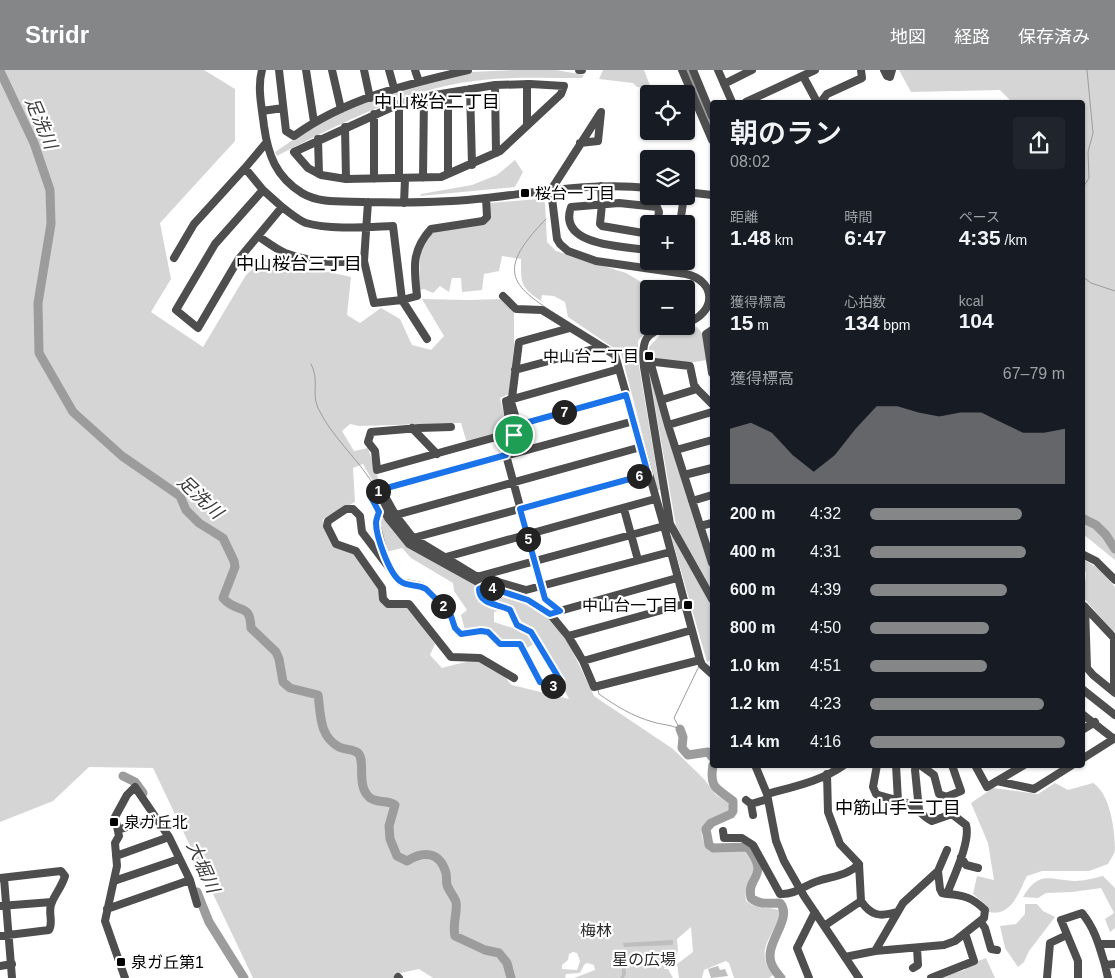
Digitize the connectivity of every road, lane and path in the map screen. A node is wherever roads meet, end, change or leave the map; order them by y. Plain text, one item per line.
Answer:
1 (262, 70) edge
2 (279, 70) edge
3 (306, 70) edge
4 (332, 70) edge
5 (364, 70) edge
6 (389, 70) edge
7 (415, 70) edge
8 (468, 70) edge
9 (684, 70) edge
10 (693, 70) edge
11 (718, 70) edge
12 (752, 70) edge
13 (815, 70) edge
14 (861, 70) edge
15 (884, 70) edge
16 (892, 70) edge
17 (443, 73) edge
18 (803, 76) junction
19 (419, 82) junction
20 (527, 84) junction
21 (724, 84) junction
22 (495, 85) junction
23 (394, 88) junction
24 (470, 90) junction
25 (448, 93) junction
26 (424, 97) junction
27 (370, 98) junction
28 (731, 100) edge
29 (750, 100) edge
30 (814, 100) edge
31 (818, 100) edge
32 (399, 104) junction
33 (283, 108) junction
34 (341, 109) junction
35 (262, 111) junction
36 (707, 111) edge
37 (374, 114) junction
38 (314, 122) junction
39 (527, 125) junction
40 (345, 127) junction
41 (710, 128) edge
42 (318, 139) junction
43 (266, 143) junction
44 (580, 144) dead end
45 (496, 153) junction
46 (472, 165) junction
47 (245, 168) junction
48 (319, 174) junction
49 (448, 174) junction
50 (423, 178) junction
51 (346, 179) junction
52 (374, 179) junction
53 (402, 179) junction
54 (601, 186) junction
55 (640, 188) edge
56 (263, 190) junction
57 (551, 190) junction
58 (695, 193) edge
59 (710, 195) edge
60 (486, 198) junction
61 (368, 202) junction
62 (404, 203) junction
63 (602, 204) junction
64 (282, 207) junction
65 (658, 215) edge
66 (366, 226) junction
67 (640, 232) edge
68 (258, 236) junction
69 (640, 249) edge
70 (174, 258) dead end
71 (364, 261) junction
72 (503, 296) dead end
73 (402, 300) junction
74 (695, 320) edge
75 (570, 328) junction
76 (710, 331) edge
77 (649, 335) edge
78 (427, 339) dead end
79 (601, 347) junction
80 (646, 361) junction
81 (710, 361) edge
82 (619, 369) junction
83 (515, 370) junction
84 (697, 389) junction
85 (626, 395) junction
86 (511, 399) junction
87 (660, 400) junction
88 (710, 402) edge
89 (710, 413) edge
90 (634, 422) junction
91 (668, 424) junction
92 (518, 425) junction
93 (412, 428) junction
94 (451, 428) dead end
95 (710, 441) edge
96 (641, 447) junction
97 (676, 450) junction
98 (437, 454) junction
99 (506, 455) junction
100 (710, 468) edge
101 (648, 474) junction
102 (684, 475) junction
103 (513, 482) junction
104 (383, 489) junction
105 (375, 493) junction
106 (710, 496) edge
107 (656, 499) junction
108 (692, 501) junction
109 (624, 508) junction
110 (520, 509) junction
111 (396, 515) junction
112 (710, 524) edge
113 (667, 525) junction
114 (700, 526) junction
115 (631, 534) junction
116 (526, 535) junction
117 (413, 538) junction
118 (710, 549) edge
119 (670, 552) junction
120 (1085, 556) edge
121 (446, 557) junction
122 (534, 560) junction
123 (638, 560) junction
124 (386, 562) junction
125 (480, 576) junction
126 (677, 578) junction
127 (1115, 580) edge
128 (485, 586) junction
129 (542, 587) junction
130 (710, 596) edge
131 (684, 604) junction
132 (1085, 606) edge
133 (560, 611) junction
134 (550, 614) junction
135 (1085, 626) edge
136 (692, 630) junction
137 (568, 636) junction
138 (1114, 639) edge
139 (584, 660) junction
140 (700, 660) junction
141 (710, 672) edge
142 (514, 678) dead end
143 (1085, 691) edge
144 (1115, 692) edge
145 (1115, 715) edge
146 (1085, 716) edge
147 (1095, 722) junction
148 (1085, 728) edge
149 (1115, 738) edge
150 (1085, 757) edge
151 (756, 768) edge
152 (838, 768) edge
153 (877, 768) edge
154 (896, 768) edge
155 (916, 768) edge
156 (923, 768) edge
157 (954, 768) dead end
158 (977, 768) edge
159 (1019, 768) edge
160 (1067, 768) edge
161 (827, 774) junction
162 (997, 781) junction
163 (767, 796) junction
164 (898, 801) junction
165 (920, 810) junction
166 (753, 815) dead end
167 (155, 817) junction
168 (118, 830) junction
169 (723, 831) dead end
170 (169, 838) junction
171 (946, 850) dead end
172 (116, 856) junction
173 (961, 857) junction
174 (179, 859) junction
175 (859, 864) junction
176 (978, 868) dead end
177 (938, 871) junction
178 (2, 878) edge
179 (190, 880) junction
180 (114, 881) junction
181 (800, 888) junction
182 (947, 894) junction
183 (861, 901) junction
184 (52, 902) junction
185 (197, 904) dead end
186 (3, 906) edge
187 (107, 910) junction
188 (815, 912) junction
189 (897, 912) junction
190 (980, 921) junction
191 (824, 926) junction
192 (965, 934) junction
193 (10, 935) junction
194 (1067, 935) junction
195 (0, 936) edge
196 (1099, 944) junction
197 (1115, 944) edge
198 (917, 948) junction
199 (997, 950) dead end
200 (875, 951) junction
201 (845, 957) junction
202 (12, 964) junction
203 (1115, 964) edge
204 (1105, 965) junction
205 (0, 966) edge
206 (914, 968) dead end
207 (854, 976) edge
208 (12, 978) edge
209 (125, 978) edge
210 (809, 978) edge
211 (932, 978) edge
212 (1047, 978) edge
213 (1078, 978) edge
214 (1108, 978) edge

1 - 35 street
2 - 33 street
3 - 38 street
4 - 34 street
5 - 27 street
6 - 23 street
7 - 19 street
8 - 17 street
9 - 36 street
10 - 36 street
11 - 21 street
12 - 21 street
13 - 18 street
14 - 31 street
15 - 16 street
17 - 19 street
18 - 29 street
18 - 30 street
19 - 23 street
20 - 22 street
20 - 39 street
20 - 39 street
21 - 28 street
22 - 24 street
22 - 45 street
23 - 27 street
24 - 25 street
24 - 46 street
25 - 26 street
25 - 49 street
26 - 32 street
26 - 50 street
27 - 34 street
32 - 37 street
32 - 53 street
33 - 35 street
33 - 38 street
34 - 38 street
35 - 43 street
36 - 41 street
37 - 40 street
37 - 52 street
39 - 45 street
40 - 42 street
40 - 51 street
42 - 48 street
42 - 48 street
43 - 47 street
43 - 61 street
44 - 57 street
45 - 46 street
46 - 49 street
47 - 56 street
47 - 70 street
48 - 51 street
49 - 50 street
50 - 53 street
51 - 52 street
52 - 53 street
53 - 62 street
54 - 55 street
54 - 57 street
54 - 63 street
56 - 64 street
56 - 68 street
57 - 60 street
57 - 74 street
58 - 59 street
60 - 62 street
60 - 73 street
61 - 62 street
61 - 66 street
63 - 65 street
63 - 67 street
63 - 69 street
64 - 66 street
64 - 68 street
66 - 71 street
66 - 73 street
68 - 71 street
71 - 73 street
72 - 75 street
73 - 78 street
75 - 79 street
75 - 83 street
76 - 81 street
77 - 80 street
79 - 82 street
79 - 83 street
80 - 84 street
80 - 87 street
80 - 113 street
82 - 85 street
82 - 86 street
83 - 86 street
84 - 87 street
84 - 88 street
85 - 90 street
85 - 92 street
86 - 92 street
86 - 98 street
87 - 91 street
89 - 91 street
90 - 96 street
90 - 99 street
91 - 97 street
92 - 99 street
93 - 94 street
93 - 98 street
93 - 98 street
95 - 97 street
96 - 101 street
96 - 103 street
97 - 102 street
99 - 103 street
99 - 104 street
100 - 102 street
101 - 107 street
101 - 110 street
102 - 108 street
103 - 110 street
103 - 111 street
104 - 105 street
104 - 111 street
105 - 124 street
105 - 128 street
106 - 108 street
107 - 109 street
107 - 113 street
108 - 114 street
109 - 115 street
109 - 116 street
110 - 116 street
110 - 117 street
111 - 117 street
112 - 114 street
113 - 115 street
113 - 119 street
113 - 130 street
114 - 118 street
115 - 122 street
115 - 123 street
116 - 121 street
116 - 122 street
117 - 121 street
119 - 123 street
119 - 126 street
120 - 127 street
121 - 125 street
122 - 125 street
122 - 129 street
123 - 129 street
124 - 128 street
124 - 142 street
125 - 129 street
126 - 131 street
126 - 133 street
128 - 134 street
129 - 133 street
131 - 136 street
131 - 137 street
132 - 138 street
133 - 134 street
134 - 137 street
135 - 144 street
136 - 139 street
136 - 140 street
137 - 139 street
138 - 144 street
139 - 140 street
140 - 141 street
143 - 145 street
146 - 147 street
147 - 148 street
147 - 149 street
149 - 150 street
151 - 163 street
152 - 161 street
153 - 164 street
154 - 164 street
155 - 165 street
156 - 157 street
158 - 162 street
159 - 162 street
160 - 162 street
161 - 163 street
161 - 175 street
163 - 166 street
163 - 181 street
164 - 165 street
165 - 173 street
167 - 168 street
167 - 168 street
167 - 170 street
168 - 172 street
169 - 181 street
170 - 172 street
170 - 174 street
171 - 177 street
172 - 180 street
173 - 176 street
173 - 182 street
174 - 179 street
174 - 180 street
175 - 181 street
175 - 183 street
177 - 182 street
177 - 189 street
178 - 184 street
178 - 186 street
179 - 185 street
179 - 187 street
180 - 187 street
181 - 188 street
182 - 190 street
183 - 189 street
183 - 191 street
184 - 186 street
184 - 193 street
186 - 193 street
187 - 209 street
188 - 191 street
188 - 210 street
189 - 200 street
190 - 192 street
190 - 199 street
191 - 201 street
192 - 198 street
192 - 211 street
193 - 195 street
193 - 202 street
194 - 196 street
194 - 212 street
194 - 213 street
196 - 197 street
196 - 204 street
198 - 200 street
198 - 206 street
200 - 201 street
201 - 207 street
202 - 205 street
202 - 208 street
203 - 204 street
204 - 214 street

